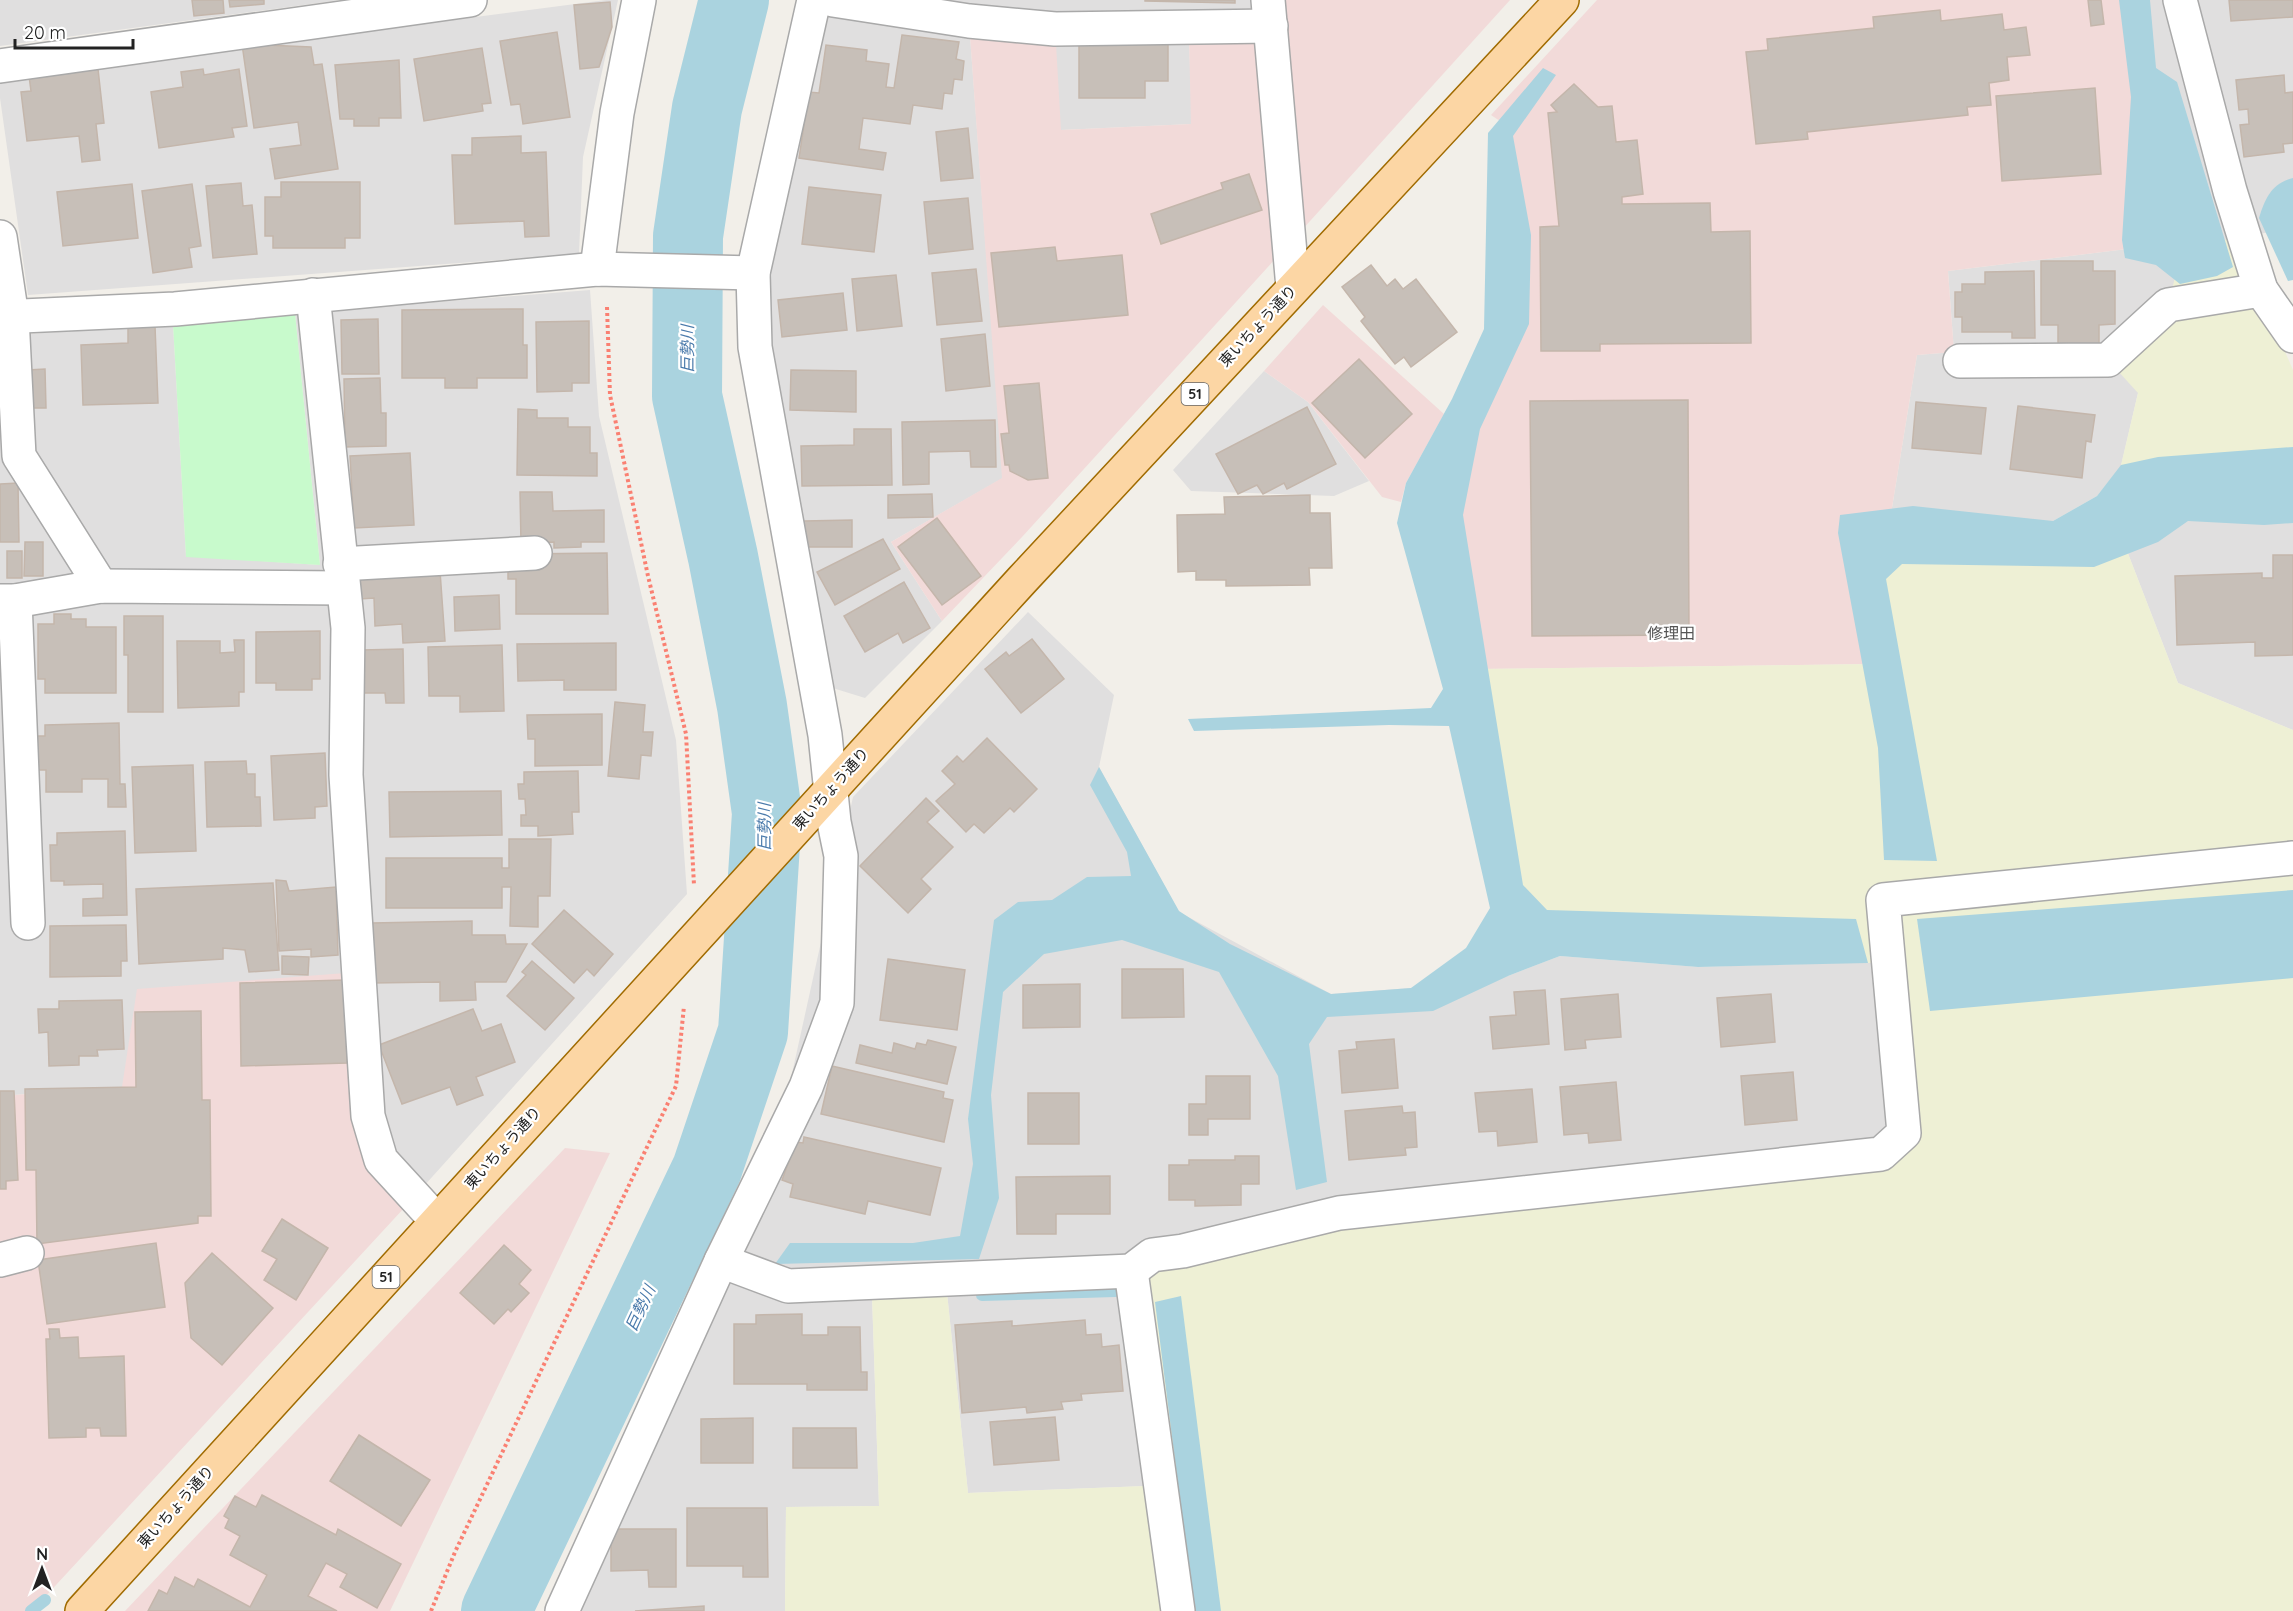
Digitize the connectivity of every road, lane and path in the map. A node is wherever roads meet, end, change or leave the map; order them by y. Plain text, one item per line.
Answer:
1 (470, 0) edge
2 (639, 0) edge
3 (814, 0) edge
4 (833, 0) edge
5 (1563, 0) edge
6 (2180, 0) edge
7 (419, 3) edge
8 (1270, 13) edge
9 (0, 66) edge
10 (0, 237) edge
11 (597, 269) junction
12 (753, 273) junction
13 (1293, 288) junction
14 (2261, 290) junction
15 (313, 295) junction
16 (6, 317) edge
17 (2293, 336) edge
18 (1960, 361) dead end
19 (535, 553) dead end
20 (341, 576) junction
21 (101, 586) junction
22 (8, 601) edge
23 (831, 790) junction
24 (2293, 858) edge
25 (694, 885) dead end
26 (28, 923) dead end
27 (685, 1003) dead end
28 (437, 1221) junction
29 (721, 1261) junction
30 (1131, 1271) junction
31 (82, 1611) edge
32 (430, 1611) edge
33 (562, 1611) edge
34 (1178, 1611) edge

1 - 7 street
2 - 11 street
3 - 12 street
4 - 8 street
5 - 13 main road, 東いちょう通り / 51
6 - 14 street
7 - 9 street
8 - 13 street
10 - 16 street
11 - 12 street
11 - 15 street
11 - 25 path
12 - 23 street
13 - 23 main road, 東いちょう通り / 51
14 - 17 street
14 - 18 street
15 - 16 street
15 - 20 street
16 - 21 street
19 - 20 street
20 - 21 street
20 - 28 street
21 - 22 street
22 - 26 street
23 - 28 main road, 東いちょう通り / 51
23 - 29 street
24 - 30 street
27 - 32 path
28 - 31 main road, 東いちょう通り / 51
29 - 30 street
29 - 33 street
30 - 34 street

